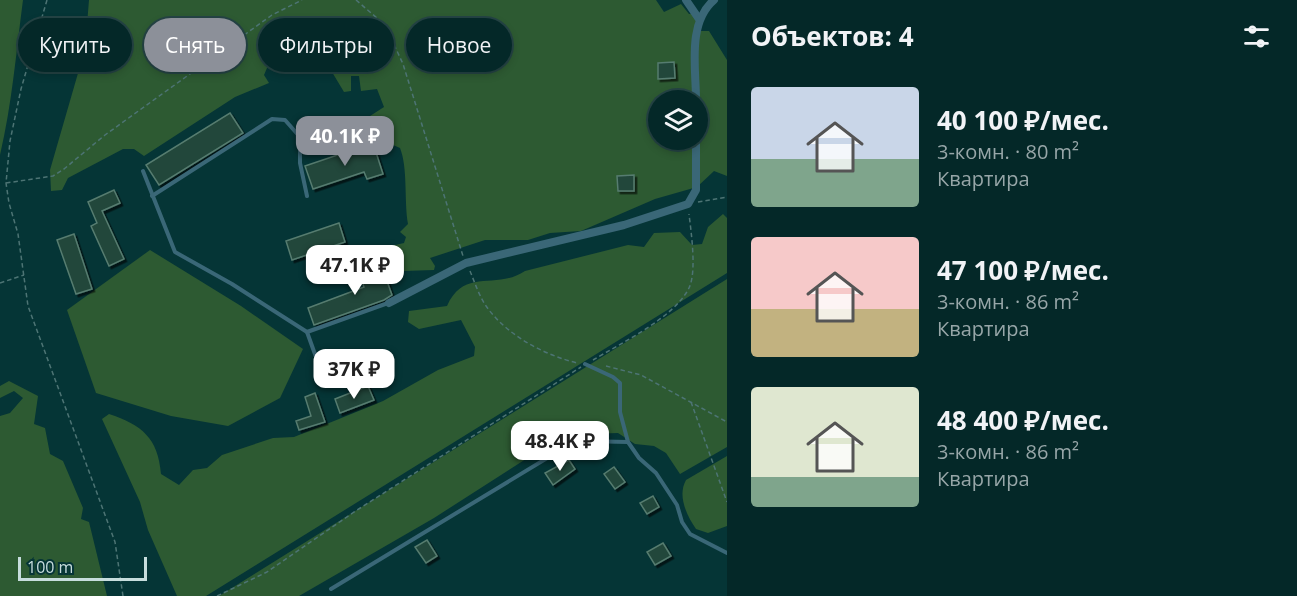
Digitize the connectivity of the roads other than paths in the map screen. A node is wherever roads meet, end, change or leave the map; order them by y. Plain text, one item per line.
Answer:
1 (686, 0) edge
2 (714, 0) edge
3 (699, 19) junction
4 (696, 90) edge
5 (696, 150) edge
6 (142, 171) dead end
7 (152, 196) junction
8 (307, 196) dead end
9 (389, 303) joint
10 (307, 332) junction
11 (383, 359) dead end
12 (585, 364) road end
13 (628, 442) junction
14 (727, 553) edge
15 (331, 589) dead end

1 - 3 street
2 - 3 street
3 - 4 street
5 - 9 street
6 - 7 lane
7 - 8 lane
7 - 10 lane
9 - 10 lane
10 - 11 lane
12 - 13 lane
13 - 14 lane
13 - 15 lane

